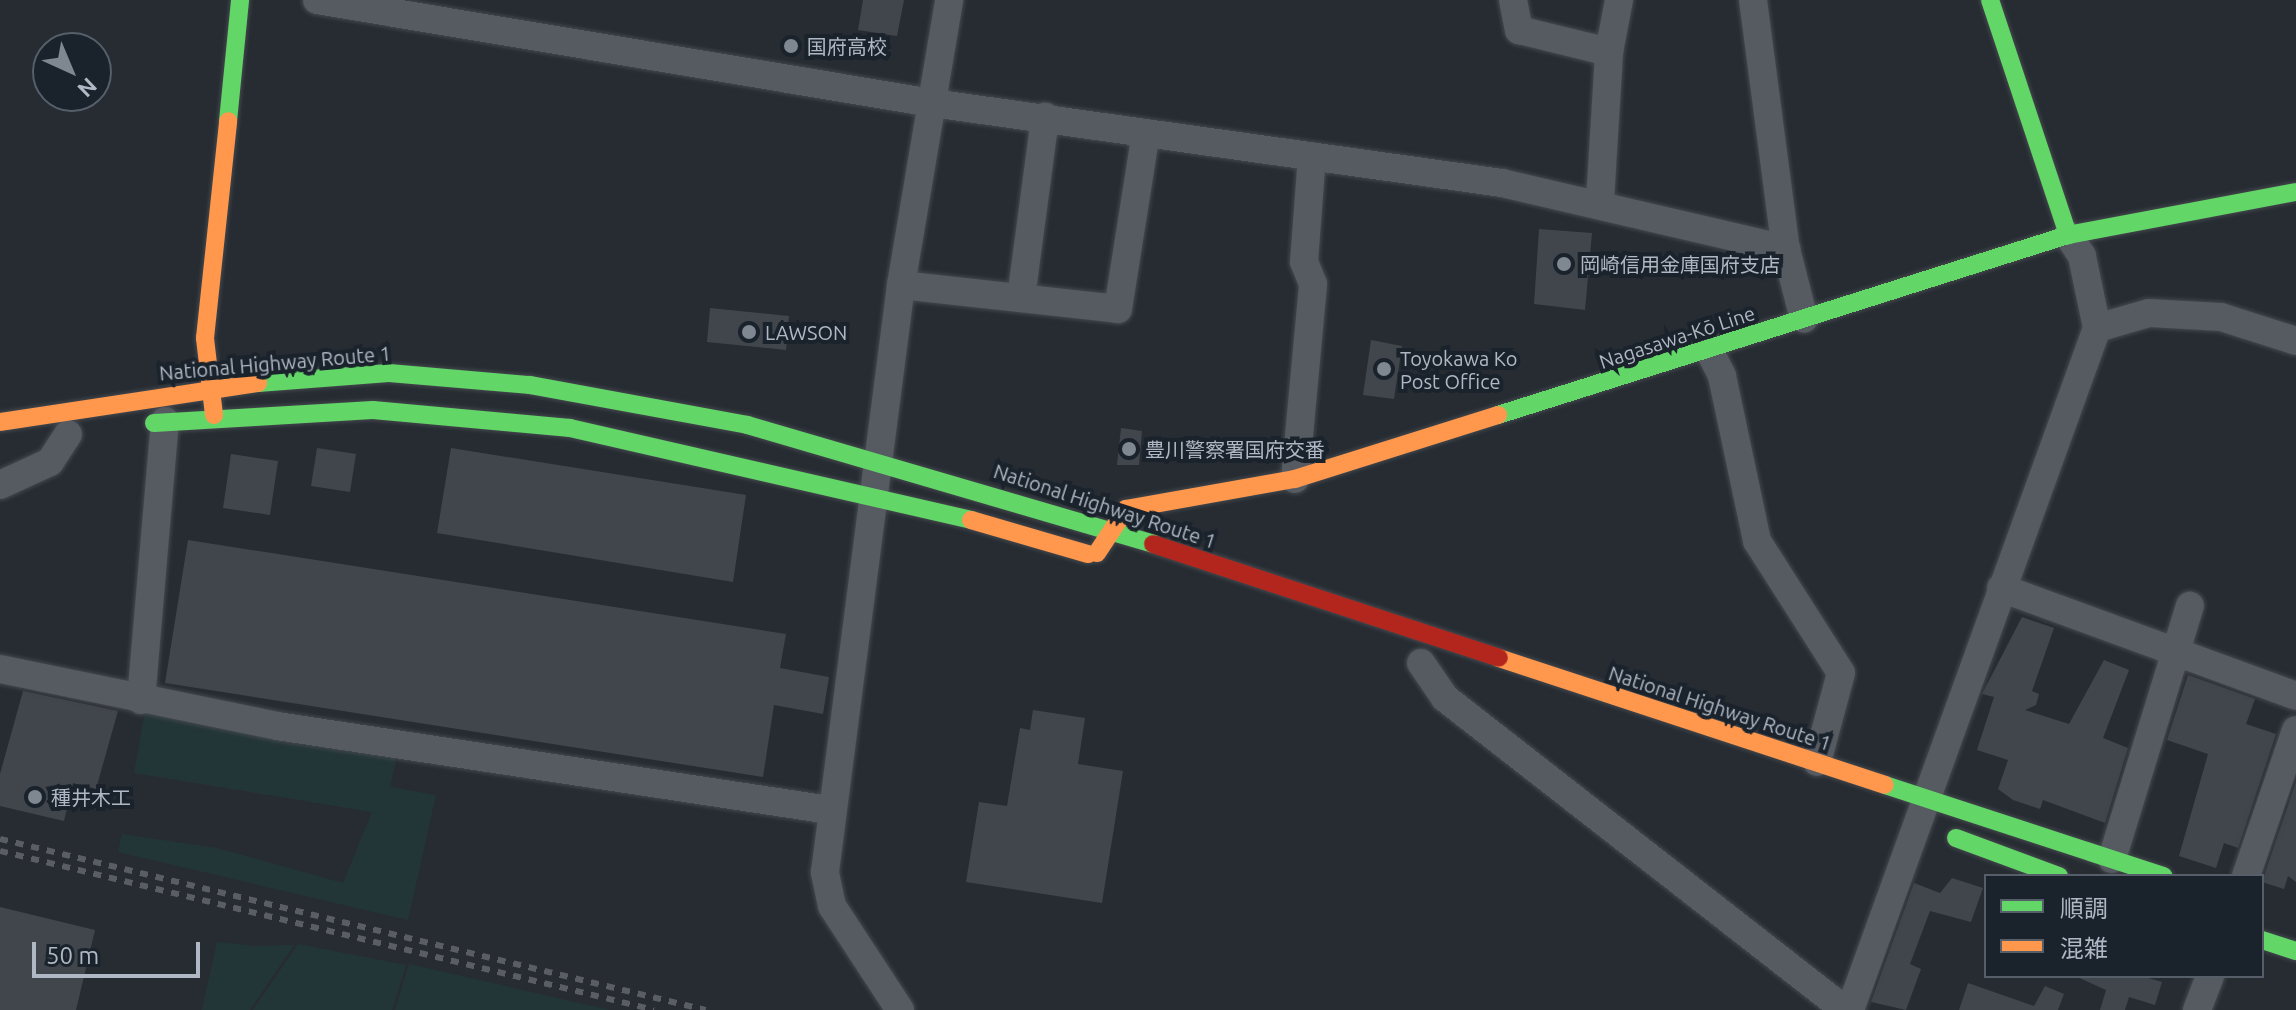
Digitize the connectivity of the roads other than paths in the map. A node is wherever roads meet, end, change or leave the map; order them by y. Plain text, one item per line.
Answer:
1 (240, 0) edge
2 (317, 0) edge
3 (949, 0) edge
4 (1513, 0) edge
5 (1619, 0) edge
6 (1753, 0) edge
7 (1990, 0) edge
8 (1609, 52) junction
9 (932, 103) junction
10 (1045, 117) junction
11 (1146, 133) junction
12 (1312, 156) junction
13 (2296, 192) edge
14 (1600, 201) junction
15 (2068, 235) junction
16 (1786, 249) junction
17 (901, 285) junction
18 (1021, 298) junction
19 (1804, 319) junction
20 (2097, 328) junction
21 (2296, 341) edge
22 (1709, 350) junction
23 (210, 387) junction
24 (214, 417) junction
25 (0, 422) edge
26 (152, 423) joint
27 (96, 430) dead end
28 (54, 437) joint
29 (881, 458) junction
30 (1295, 479) junction
31 (0, 485) edge
32 (876, 493) junction
33 (1109, 530) junction
34 (1096, 556) junction
35 (1120, 564) dead end
36 (2001, 588) junction
37 (2190, 606) dead end
38 (2176, 652) junction
39 (1414, 661) joint
40 (0, 669) edge
41 (1451, 673) dead end
42 (2296, 696) edge
43 (141, 700) junction
44 (2296, 730) edge
45 (1817, 762) junction
46 (830, 810) junction
47 (1911, 812) junction
48 (2112, 859) junction
49 (2054, 874) edge
50 (2157, 874) edge
51 (2247, 874) edge
52 (2264, 941) edge
53 (2296, 951) edge
54 (2209, 978) edge
55 (900, 1010) edge
56 (1848, 1010) edge
57 (2197, 1010) edge

1 - 23 main road
2 - 9 street
3 - 9 street
4 - 8 street
5 - 8 street
6 - 16 street
7 - 15 main road
8 - 14 street
9 - 10 street
9 - 17 street
10 - 11 street
10 - 18 street
11 - 12 street
11 - 18 street
12 - 14 street
12 - 30 street
13 - 15 main road, Nagasawa-Kō Line
14 - 16 street
15 - 19 main road, Nagasawa-Kō Line
15 - 20 street
16 - 19 street
17 - 18 street
17 - 29 street
19 - 22 main road, Nagasawa-Kō Line
20 - 21 street
20 - 36 street
22 - 30 main road, Nagasawa-Kō Line
22 - 45 street
23 - 24 main road
23 - 25 main road, National Highway Route 1
23 - 29 main road, National Highway Route 1
24 - 26 main road
24 - 32 main road
26 - 43 street
27 - 28 main road
28 - 31 street
29 - 32 street
29 - 33 main road, National Highway Route 1
30 - 33 main road, Nagasawa-Kō Line
32 - 34 main road
32 - 46 street
33 - 34 main road, Nagasawa-Kō Line
33 - 45 main road, National Highway Route 1
34 - 35 main road
36 - 38 street
36 - 47 street
37 - 38 street
38 - 42 street
38 - 48 street
39 - 41 main road
39 - 56 street
40 - 43 street
43 - 46 street
44 - 51 street
45 - 47 main road, National Highway Route 1
46 - 55 street
47 - 48 main road, National Highway Route 1
47 - 49 main road, National Highway Route 1
47 - 56 street
48 - 50 main road, National Highway Route 1
52 - 53 main road
54 - 57 street

